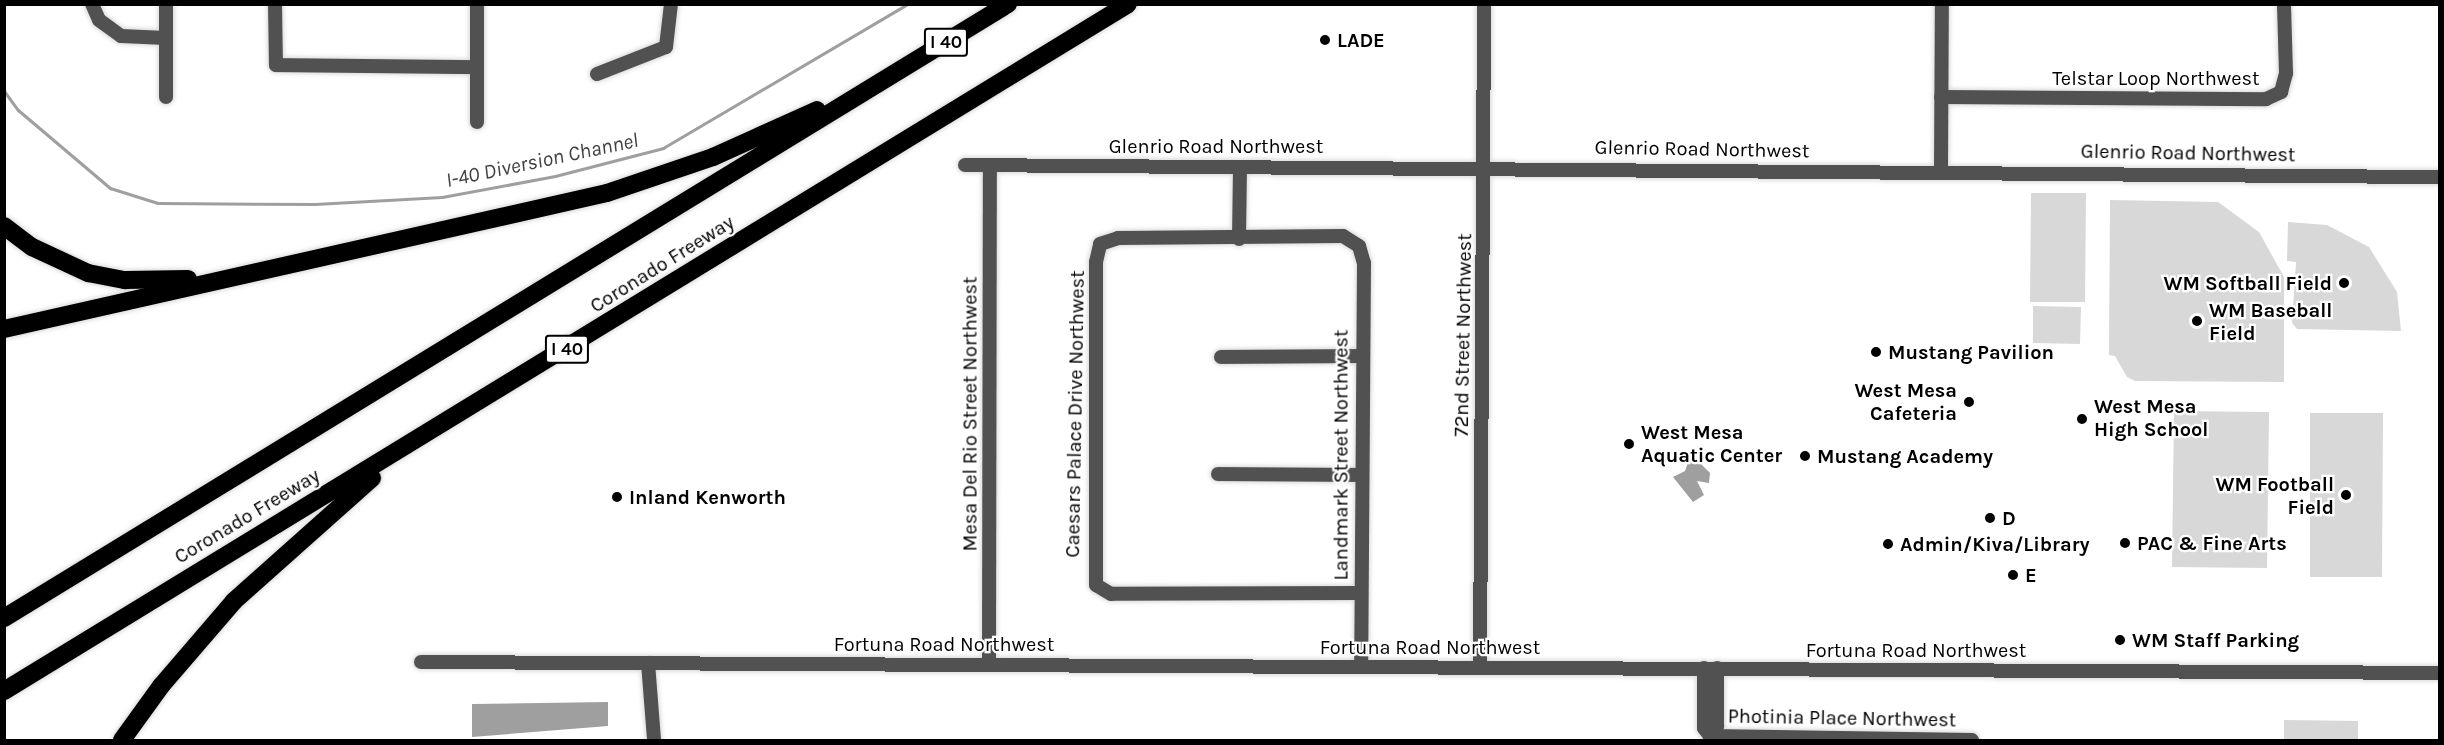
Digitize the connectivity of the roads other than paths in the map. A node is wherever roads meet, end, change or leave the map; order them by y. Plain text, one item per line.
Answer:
1 (92, 4) edge
2 (166, 4) edge
3 (276, 4) edge
4 (477, 4) edge
5 (671, 4) edge
6 (1008, 4) edge
7 (1128, 4) edge
8 (1484, 4) edge
9 (1942, 4) edge
10 (2284, 4) edge
11 (166, 38) junction
12 (477, 67) junction
13 (597, 74) dead end
14 (884, 80) junction
15 (166, 97) dead end
16 (1941, 97) junction
17 (477, 122) dead end
18 (965, 165) dead end
19 (990, 165) junction
20 (1240, 166) junction
21 (1484, 166) junction
22 (1941, 169) junction
23 (2439, 177) edge
24 (4, 226) edge
25 (1239, 239) junction
26 (293, 265) junction
27 (4, 329) edge
28 (1360, 356) junction
29 (1221, 357) dead end
30 (415, 442) junction
31 (1218, 474) dead end
32 (1360, 475) junction
33 (1360, 593) junction
34 (4, 618) edge
35 (421, 662) dead end
36 (648, 663) junction
37 (989, 663) junction
38 (1361, 666) junction
39 (1480, 666) junction
40 (1711, 668) junction
41 (2439, 673) edge
42 (4, 691) edge
43 (1710, 739) edge
44 (1839, 740) edge
45 (122, 741) edge
46 (654, 741) edge
47 (1972, 741) edge

1 - 11 street
2 - 11 street
3 - 12 street
4 - 12 street
5 - 13 street
6 - 14 highway, Coronado Freeway / I 40
7 - 30 highway, Coronado Freeway / I 40
8 - 21 street, 72nd Street Northwest
9 - 16 street
10 - 16 street, Telstar Loop Northwest
11 - 15 street
12 - 17 street
14 - 26 highway
14 - 34 highway, Coronado Freeway / I 40
16 - 22 street
18 - 19 street, Glenrio Road Northwest
19 - 20 street, Glenrio Road Northwest
19 - 37 street, Mesa Del Rio Street Northwest
20 - 21 street, Glenrio Road Northwest
20 - 25 street
21 - 22 street, Glenrio Road Northwest
21 - 39 street, 72nd Street Northwest
22 - 23 street, Glenrio Road Northwest
24 - 26 highway
25 - 28 street, Landmark Street Northwest
25 - 33 street, Caesars Palace Drive Northwest
26 - 27 highway
28 - 29 street
28 - 32 street, Landmark Street Northwest
30 - 42 highway, Coronado Freeway / I 40
30 - 45 highway
31 - 32 street
32 - 33 street, Landmark Street Northwest
33 - 38 street, Landmark Street Northwest
35 - 36 street, Fortuna Road Northwest
36 - 37 street, Fortuna Road Northwest
36 - 46 street
37 - 38 street, Fortuna Road Northwest
38 - 39 street, Fortuna Road Northwest
39 - 40 street, Fortuna Road Northwest
40 - 41 street, Fortuna Road Northwest
40 - 43 street
43 - 44 street, Photinia Place Northwest
44 - 47 street, Photinia Place Northwest

